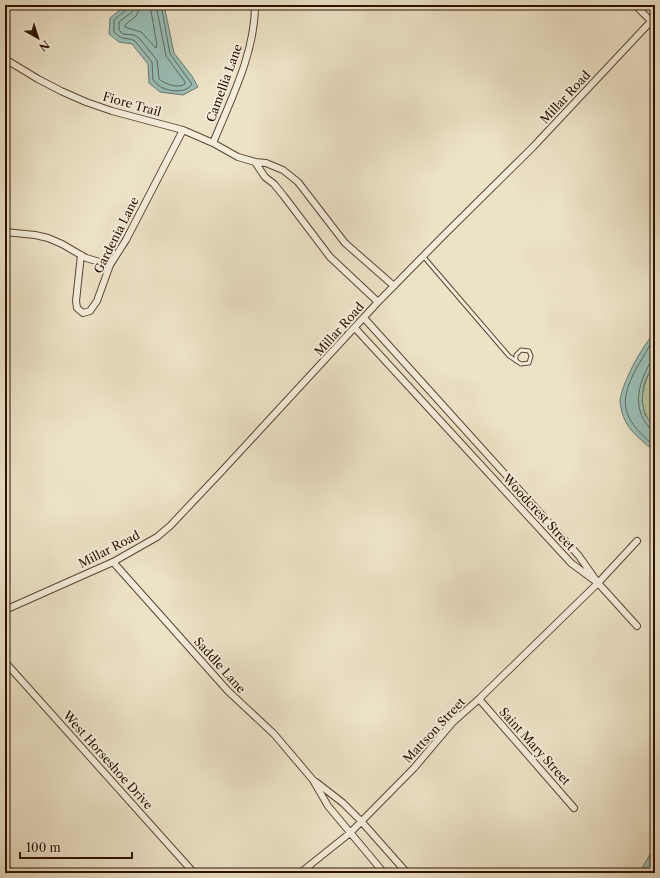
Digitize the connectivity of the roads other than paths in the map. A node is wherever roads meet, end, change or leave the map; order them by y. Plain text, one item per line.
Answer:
1 (256, 5) edge
2 (635, 5) edge
3 (653, 19) edge
4 (5, 59) edge
5 (183, 130) junction
6 (213, 143) junction
7 (255, 162) junction
8 (5, 232) edge
9 (81, 255) junction
10 (423, 256) junction
11 (110, 265) junction
12 (394, 286) junction
13 (378, 302) junction
14 (364, 318) junction
15 (355, 328) junction
16 (516, 361) junction
17 (426, 387) junction
18 (417, 396) junction
19 (478, 444) junction
20 (469, 452) junction
21 (637, 541) dead end
22 (113, 562) junction
23 (598, 583) junction
24 (5, 610) edge
25 (637, 626) dead end
26 (5, 662) edge
27 (479, 699) junction
28 (313, 780) junction
29 (574, 808) dead end
30 (361, 821) junction
31 (350, 833) junction
32 (5, 866) edge
33 (11, 873) edge
34 (194, 873) edge
35 (300, 873) edge
36 (384, 873) edge
37 (406, 873) edge

1 - 6 street, Camellia Lane
2 - 3 street
3 - 10 street, Millar Road
4 - 5 street, Fiore Trail
5 - 6 street, Fiore Trail
5 - 11 street, Gardenia Lane
6 - 7 street, Fiore Trail
7 - 12 street, Fiore Trail
7 - 13 street
8 - 9 street
9 - 11 street
9 - 11 street, Gardenia Lane
10 - 12 street, Millar Road
10 - 16 lane
12 - 13 street, Millar Road
13 - 14 street, Millar Road
14 - 15 street, Millar Road
14 - 17 street, Woodcrest Street
15 - 18 street, Woodcrest Street
15 - 22 street, Millar Road
16 - 16 lane
17 - 18 street
17 - 19 street, Woodcrest Street
18 - 20 street, Woodcrest Street
19 - 20 street
19 - 23 street, Woodcrest Street
20 - 23 street, Woodcrest Street
21 - 23 street, Mattson Street
22 - 24 street, Millar Road
22 - 28 street, Saddle Lane
23 - 25 street, Woodcrest Street
23 - 27 street, Mattson Street
26 - 34 street, West Horseshoe Drive
27 - 29 street, Saint Mary Street
27 - 30 street, Mattson Street
28 - 30 street, Saddle Lane
28 - 31 street, Saddle Lane
30 - 31 street, Mattson Street
30 - 37 street, Saddle Lane
31 - 35 street, Mattson Street
31 - 36 street, Saddle Lane
32 - 33 street

